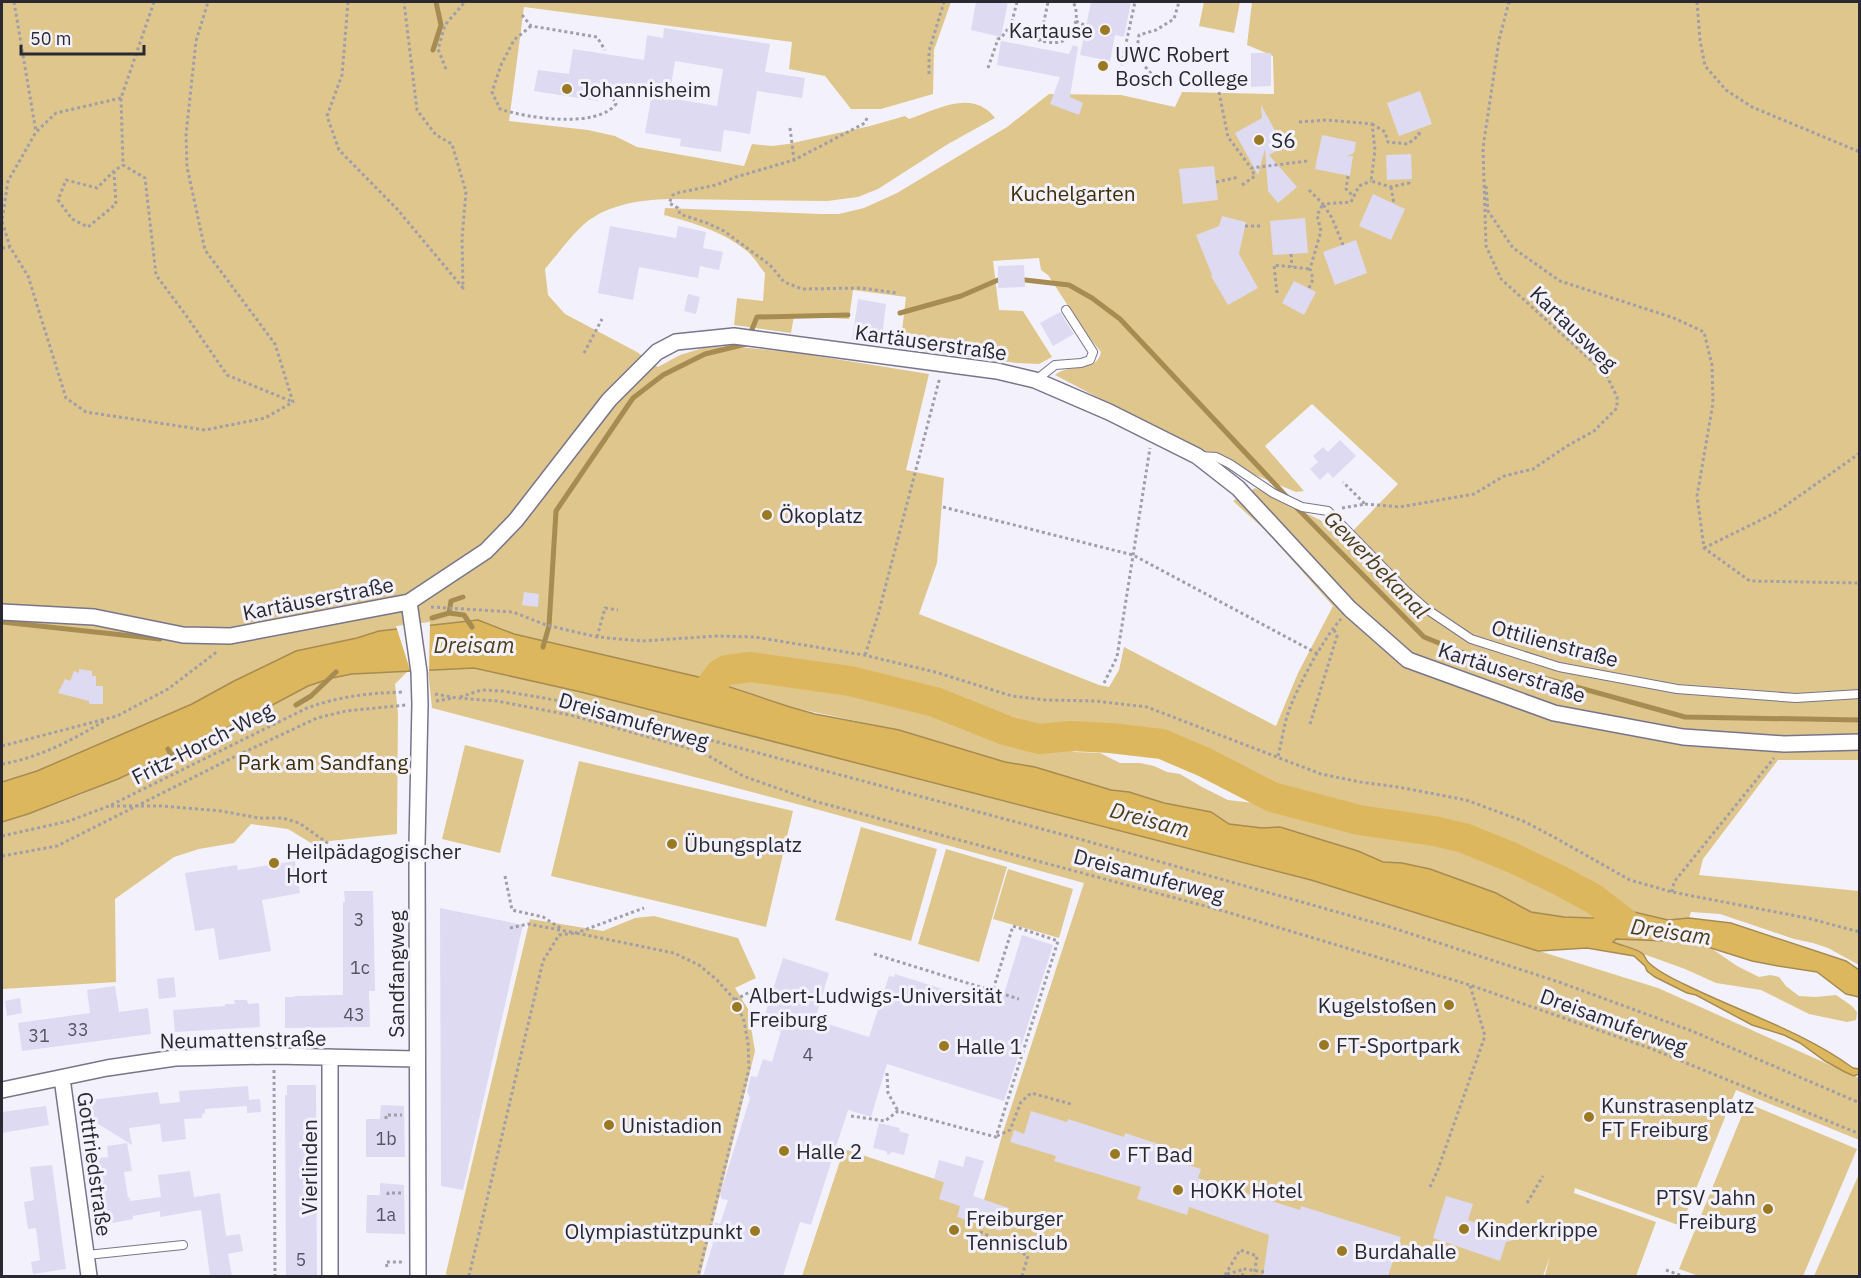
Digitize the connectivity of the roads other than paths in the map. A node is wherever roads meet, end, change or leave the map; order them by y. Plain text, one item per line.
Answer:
1 (1066, 310) dead end
2 (1035, 380) junction
3 (1197, 456) junction
4 (410, 609) junction
5 (2, 612) edge
6 (1860, 694) edge
7 (1860, 742) edge
8 (330, 1058) junction
9 (417, 1059) junction
10 (62, 1078) junction
11 (2, 1090) edge
12 (183, 1245) dead end
13 (87, 1256) junction
14 (418, 1269) edge
15 (89, 1276) edge
16 (330, 1276) edge

1 - 2 lane
2 - 3 street, Kartäuserstraße
2 - 4 street, Kartäuserstraße
3 - 6 lane, Ottilienstraße
3 - 7 street, Kartäuserstraße
4 - 5 street, Kartäuserstraße
4 - 9 street, Sandfangweg
8 - 9 street, Neumattenstraße
8 - 10 street, Neumattenstraße
8 - 16 street, Vierlinden
9 - 14 street, Sandfangweg
10 - 11 street, Neumattenstraße
10 - 13 street, Gottfriedstraße
12 - 13 lane, Gottfriedstraße
13 - 15 street, Gottfriedstraße

